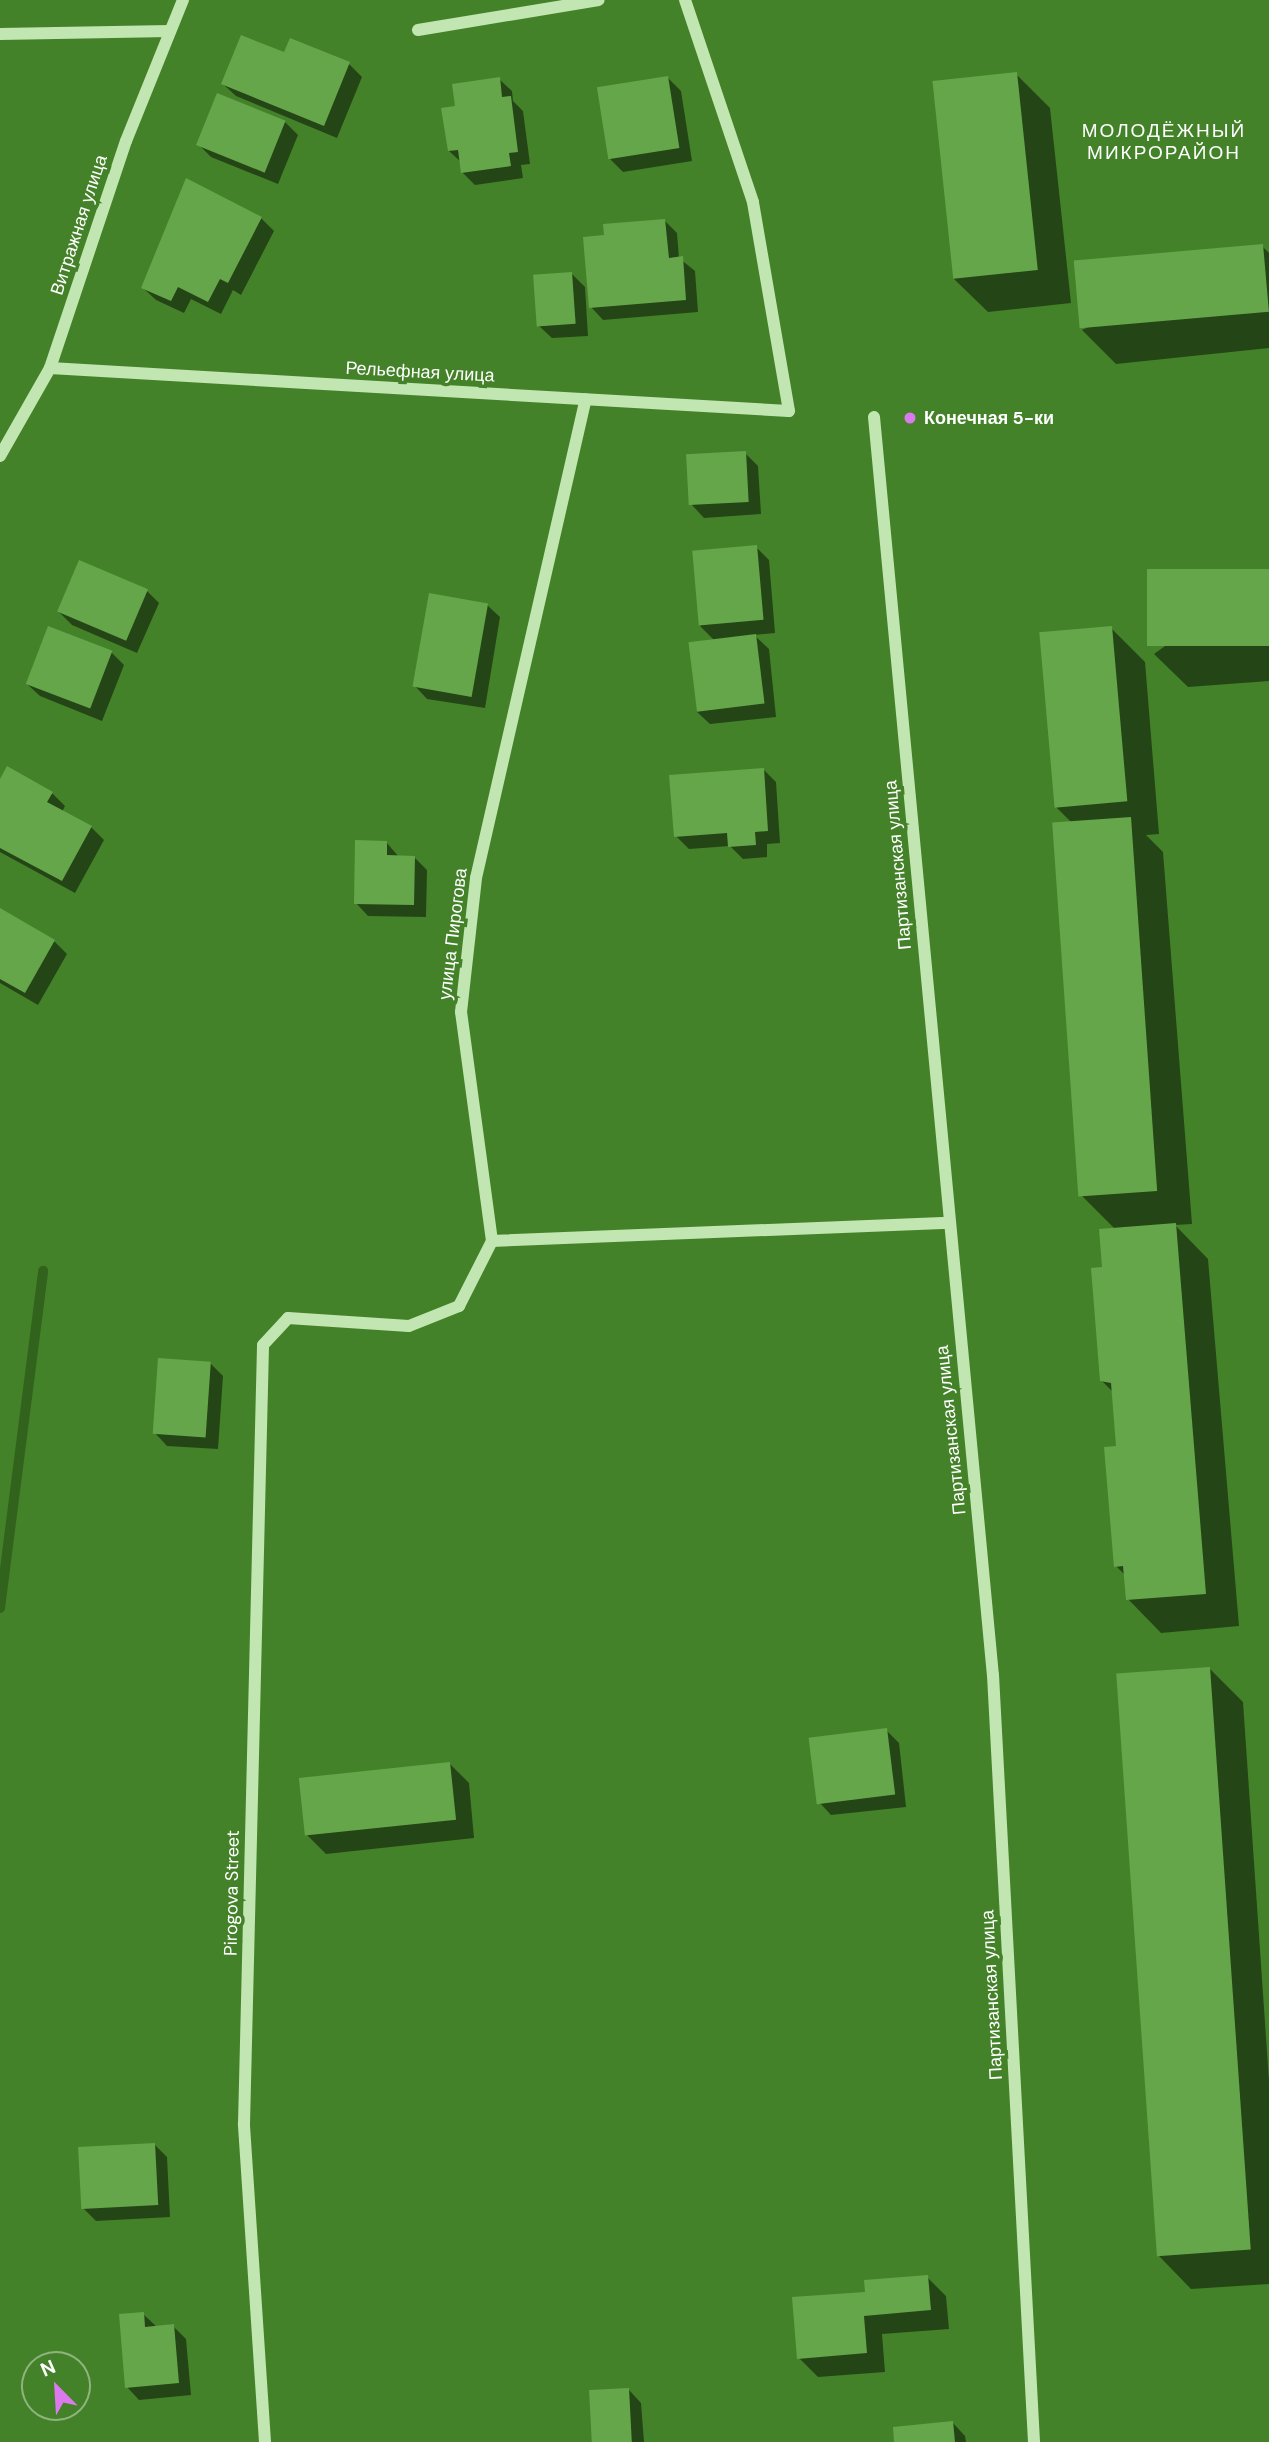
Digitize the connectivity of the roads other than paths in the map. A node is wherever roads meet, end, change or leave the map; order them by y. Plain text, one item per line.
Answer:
1 (183, 0) edge
2 (599, 0) edge
3 (685, 0) edge
4 (418, 30) dead end
5 (170, 31) junction
6 (0, 33) edge
7 (50, 368) junction
8 (586, 399) junction
9 (874, 417) dead end
10 (0, 456) edge
11 (949, 1223) junction
12 (492, 1241) junction
13 (265, 2442) edge
14 (1034, 2442) edge

1 - 5 street, Витражная улица
2 - 4 street
3 - 8 street, Рельефная улица
5 - 6 street
5 - 7 street, Витражная улица
7 - 8 street, Рельефная улица
7 - 10 street, Витражная улица
8 - 12 street, улица Пирогова
9 - 11 street, Партизанская улица
11 - 12 street
11 - 14 street, Партизанская улица
12 - 13 street, Pirogova Street

